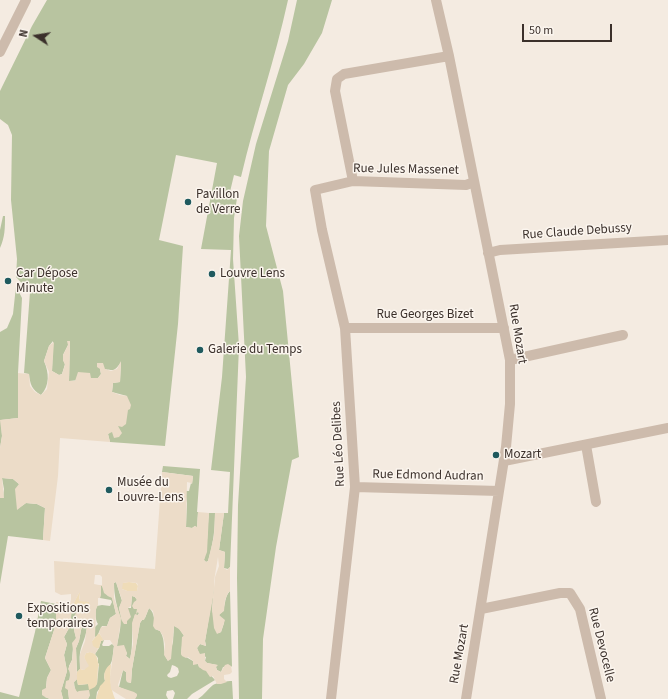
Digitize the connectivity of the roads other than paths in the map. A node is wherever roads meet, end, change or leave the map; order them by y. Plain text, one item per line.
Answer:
1 (26, 0) edge
2 (436, 0) edge
3 (0, 52) edge
4 (449, 56) junction
5 (353, 181) junction
6 (474, 182) junction
7 (315, 190) joint
8 (668, 240) edge
9 (488, 253) junction
10 (345, 328) junction
11 (504, 328) junction
12 (623, 335) dead end
13 (510, 360) junction
14 (668, 428) edge
15 (586, 445) junction
16 (504, 461) junction
17 (355, 487) junction
18 (499, 491) junction
19 (596, 502) dead end
20 (481, 609) junction
21 (331, 699) edge
22 (466, 699) edge
23 (601, 699) edge

1 - 3 street
2 - 4 street, Rue Mozart
4 - 5 street
4 - 6 street, Rue Mozart
5 - 6 street, Rue Jules Massenet
5 - 7 street, Rue Jules Massenet
6 - 9 street, Rue Mozart
7 - 10 street, Rue Léo Delibes
8 - 9 street, Rue Claude Debussy
9 - 11 street, Rue Mozart
10 - 11 street, Rue Georges Bizet
10 - 17 street, Rue Léo Delibes
11 - 13 street, Rue Mozart
12 - 13 street
13 - 16 street, Rue Mozart
14 - 15 street
15 - 16 street
15 - 19 street
16 - 18 street, Rue Mozart
17 - 18 street, Rue Edmond Audran
17 - 21 street, Rue Léo Delibes
18 - 20 street, Rue Mozart
20 - 22 street, Rue Mozart
20 - 23 street, Rue Devocelle

